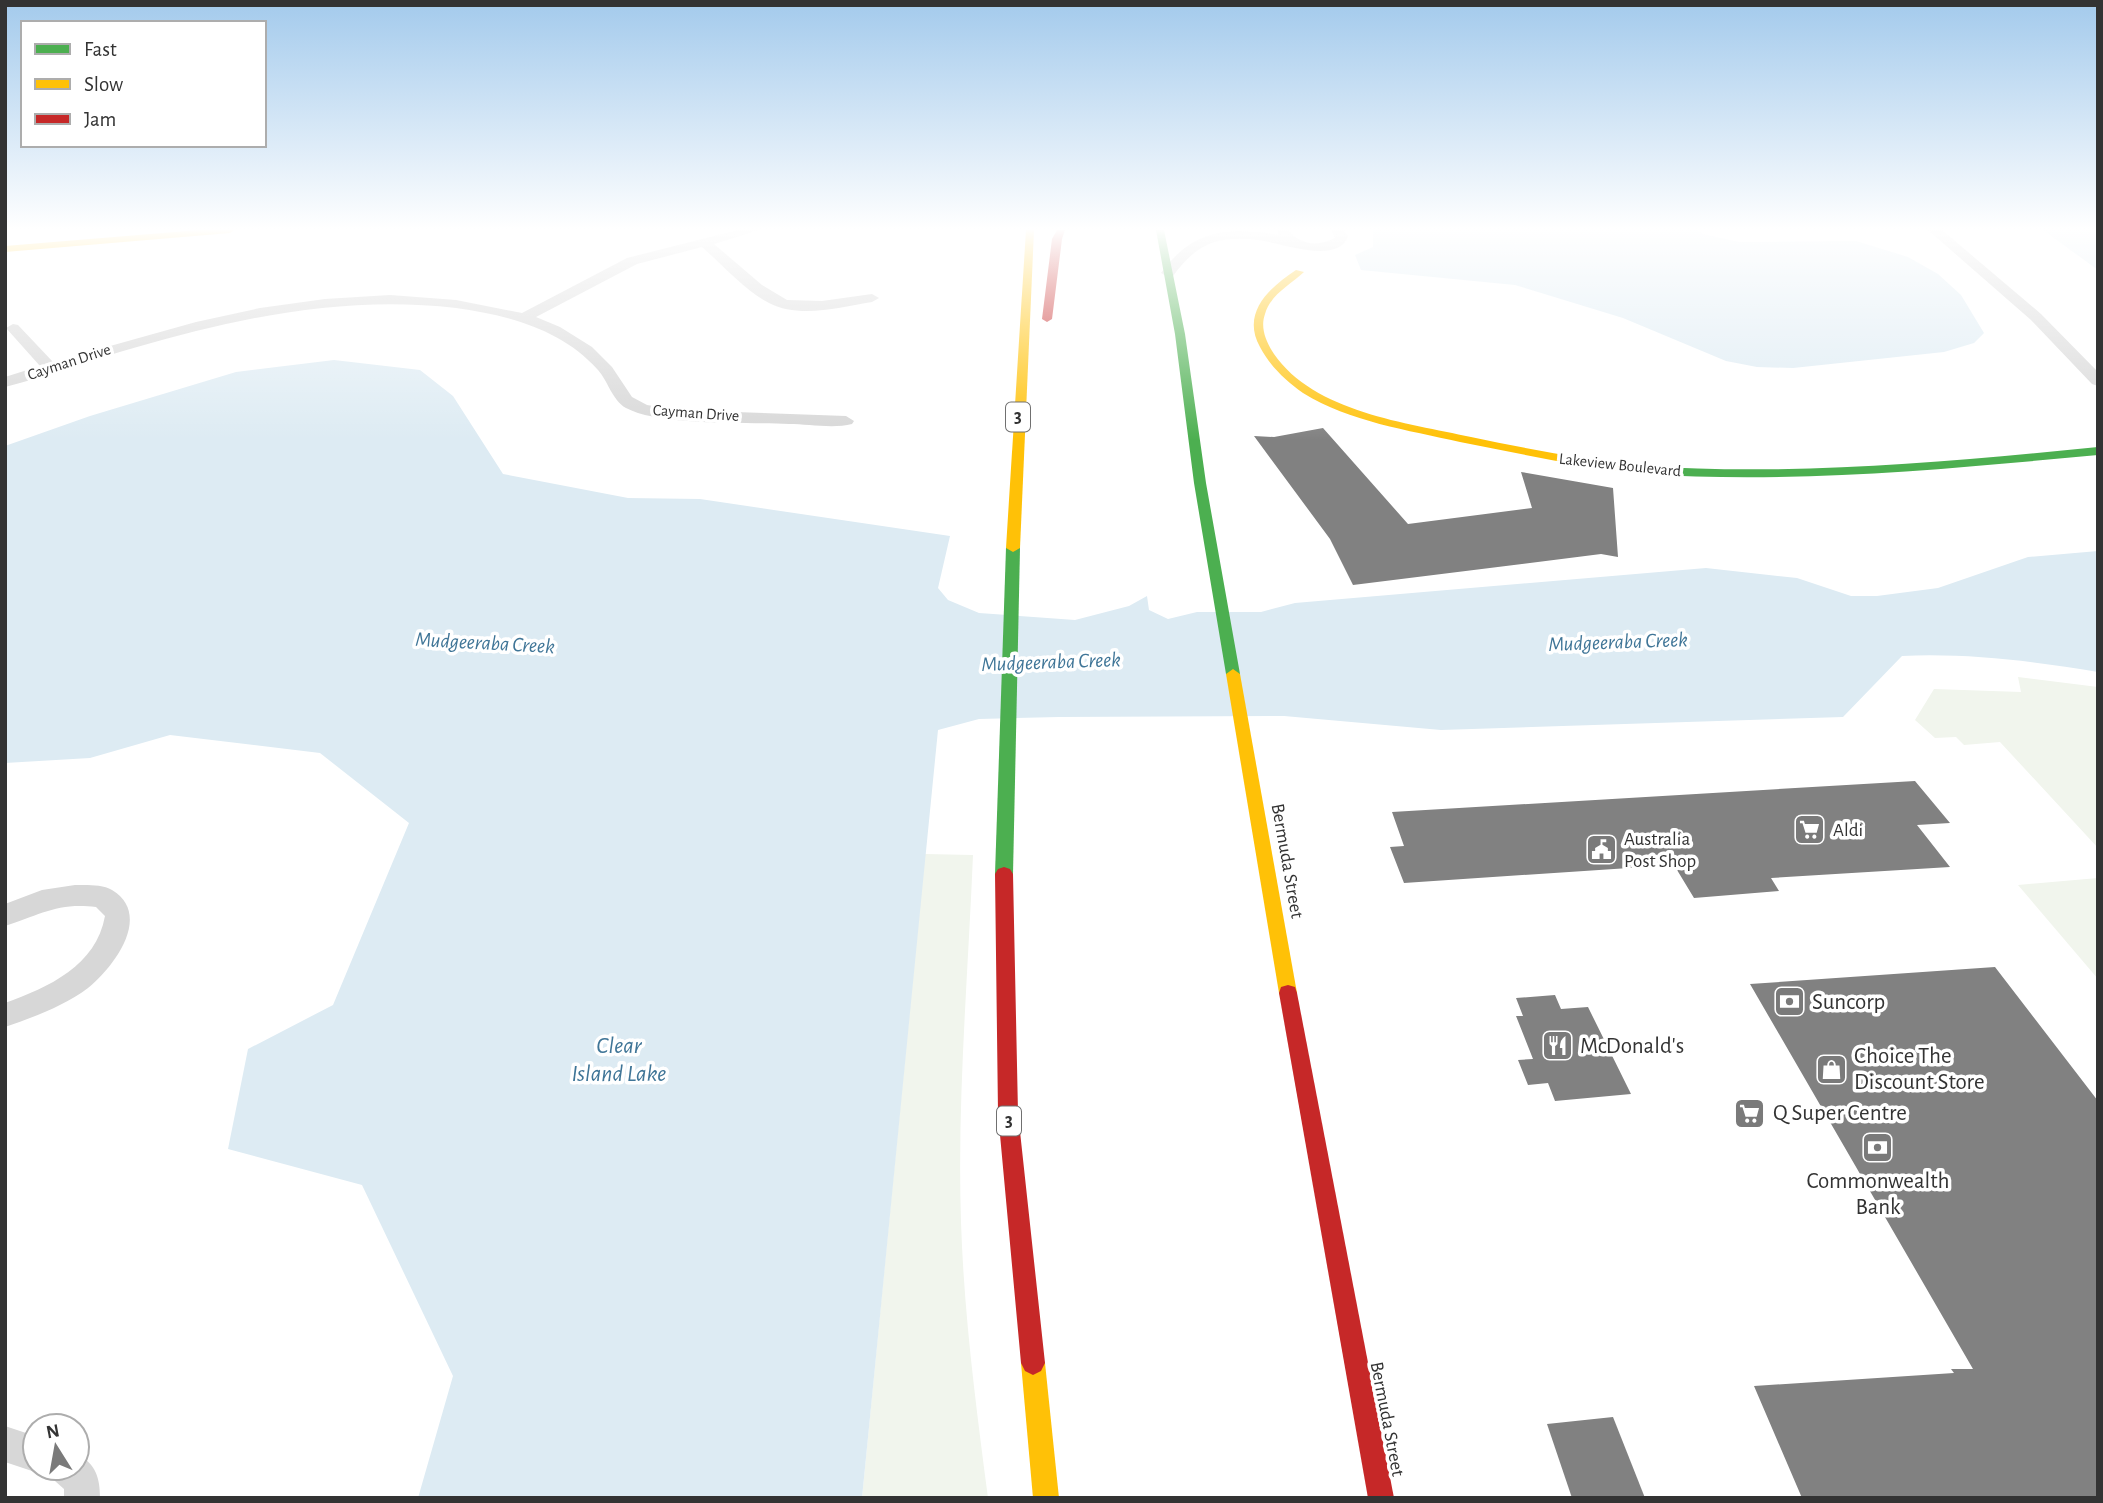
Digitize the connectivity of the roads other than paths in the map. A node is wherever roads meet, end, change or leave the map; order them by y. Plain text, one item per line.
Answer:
1 (557, 300) edge
2 (774, 300) edge
3 (855, 300) edge
4 (1026, 300) edge
5 (1049, 300) edge
6 (1173, 300) edge
7 (1266, 300) edge
8 (2016, 300) edge
9 (524, 317) junction
10 (13, 328) dead end
11 (1045, 337) dead end
12 (50, 368) junction
13 (1038, 369) dead end
14 (2098, 381) edge
15 (5, 382) edge
16 (846, 421) dead end
17 (2098, 451) edge
18 (1016, 456) junction
19 (5, 916) edge
20 (5, 1015) edge
21 (1046, 1498) edge
22 (1381, 1498) edge

1 - 9 street
2 - 3 street
4 - 18 main road, 3
5 - 11 main road
6 - 22 main road, Bermuda Street
7 - 17 main road, Lakeview Boulevard
8 - 14 street
9 - 12 street, Cayman Drive
9 - 16 street, Cayman Drive
10 - 12 street
12 - 15 street, Cayman Drive
13 - 18 main road
18 - 21 main road, 3
19 - 20 street

